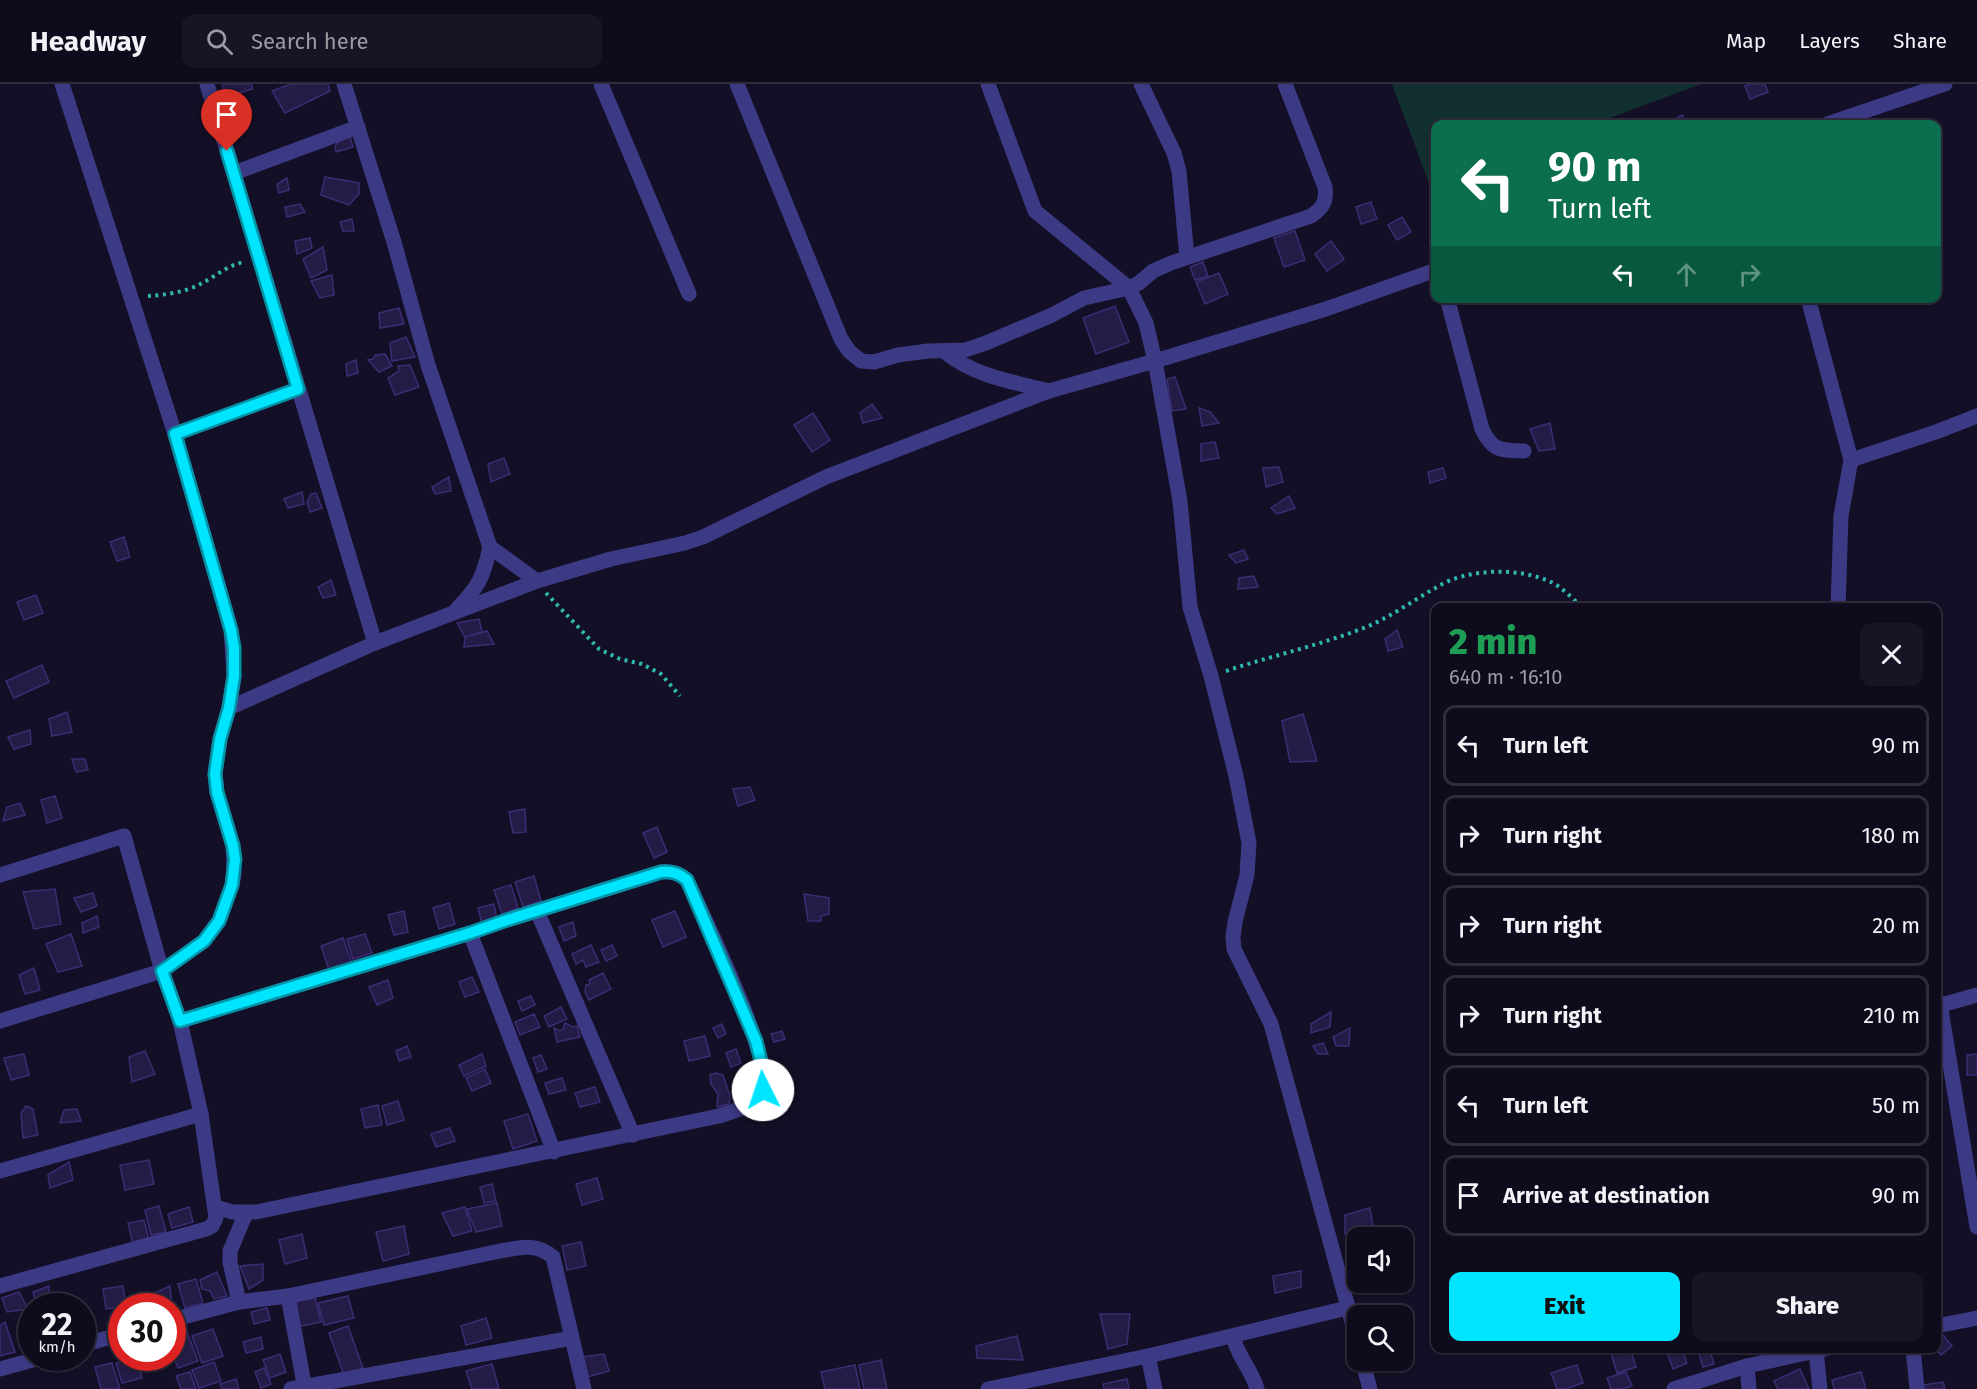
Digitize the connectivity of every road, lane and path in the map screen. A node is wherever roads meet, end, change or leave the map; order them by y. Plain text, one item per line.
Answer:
1 (62, 84) edge
2 (207, 84) edge
3 (344, 84) edge
4 (601, 84) edge
5 (737, 84) edge
6 (988, 84) edge
7 (1141, 84) edge
8 (1285, 84) edge
9 (1945, 84) edge
10 (1839, 120) edge
11 (358, 127) junction
12 (234, 173) junction
13 (1187, 257) junction
14 (259, 259) junction
15 (1431, 272) edge
16 (1129, 288) junction
17 (689, 294) dead end
18 (130, 296) junction
19 (1449, 303) edge
20 (1809, 303) edge
21 (945, 352) junction
22 (1155, 361) junction
23 (298, 389) junction
24 (1049, 391) junction
25 (1977, 416) edge
26 (175, 434) junction
27 (1524, 451) dead end
28 (1851, 460) junction
29 (490, 547) junction
30 (537, 581) junction
31 (1577, 603) edge
32 (1838, 603) edge
33 (454, 613) junction
34 (375, 643) junction
35 (1211, 676) junction
36 (680, 696) dead end
37 (229, 708) junction
38 (0, 875) edge
39 (537, 911) junction
40 (470, 933) junction
41 (162, 971) junction
42 (1977, 995) edge
43 (1941, 1003) edge
44 (1941, 1020) edge
45 (180, 1021) junction
46 (0, 1022) edge
47 (201, 1114) junction
48 (633, 1135) junction
49 (554, 1152) junction
50 (0, 1171) edge
51 (215, 1207) junction
52 (246, 1213) junction
53 (1977, 1227) edge
54 (0, 1286) edge
55 (288, 1296) junction
56 (239, 1302) junction
57 (1347, 1308) joint
58 (186, 1316) edge
59 (1977, 1318) edge
60 (1941, 1325) edge
61 (1233, 1336) junction
62 (572, 1338) junction
63 (1808, 1353) edge
64 (1822, 1353) edge
65 (1913, 1353) edge
66 (1148, 1356) junction
67 (18, 1364) edge
68 (1747, 1366) junction
69 (0, 1369) edge
70 (1365, 1371) edge
71 (1048, 1383) edge
72 (300, 1388) edge
73 (584, 1389) edge
74 (988, 1389) edge
75 (1155, 1389) edge
76 (1257, 1389) edge
77 (1370, 1389) edge
78 (1674, 1389) edge
79 (1749, 1389) edge
80 (1820, 1389) edge
81 (1917, 1389) edge

1 - 18 street
2 - 12 street
3 - 11 street
4 - 17 street
5 - 21 street
6 - 16 street
7 - 13 street
8 - 13 street
9 - 10 street
11 - 12 street
11 - 29 street
12 - 14 street
13 - 16 street
14 - 18 path
14 - 23 street
15 - 22 street
16 - 21 street
16 - 22 street
18 - 26 street
19 - 27 street
20 - 28 street
21 - 24 street
22 - 24 street
22 - 35 street
23 - 26 street
23 - 34 street
24 - 30 street
25 - 28 street
26 - 37 street
28 - 32 street
29 - 30 street
29 - 33 street
30 - 33 street
30 - 36 path
31 - 35 path
33 - 34 street
34 - 37 street
35 - 57 street
37 - 41 street
38 - 41 street
39 - 40 street
39 - 48 street
39 - 48 street
40 - 45 street
40 - 49 street
41 - 45 street
41 - 46 street
42 - 43 street
44 - 53 street
45 - 47 street
47 - 50 street
47 - 51 street
48 - 49 street
49 - 52 street
51 - 52 street
51 - 54 street
52 - 56 street
55 - 56 street
55 - 62 street
55 - 72 street
56 - 58 street
57 - 61 street
59 - 60 street
61 - 66 street
61 - 76 street
62 - 72 street
62 - 73 street
63 - 68 street
64 - 80 street
65 - 81 street
66 - 71 street
66 - 75 street
67 - 69 street
68 - 78 street
68 - 79 street
70 - 77 street
71 - 74 street

